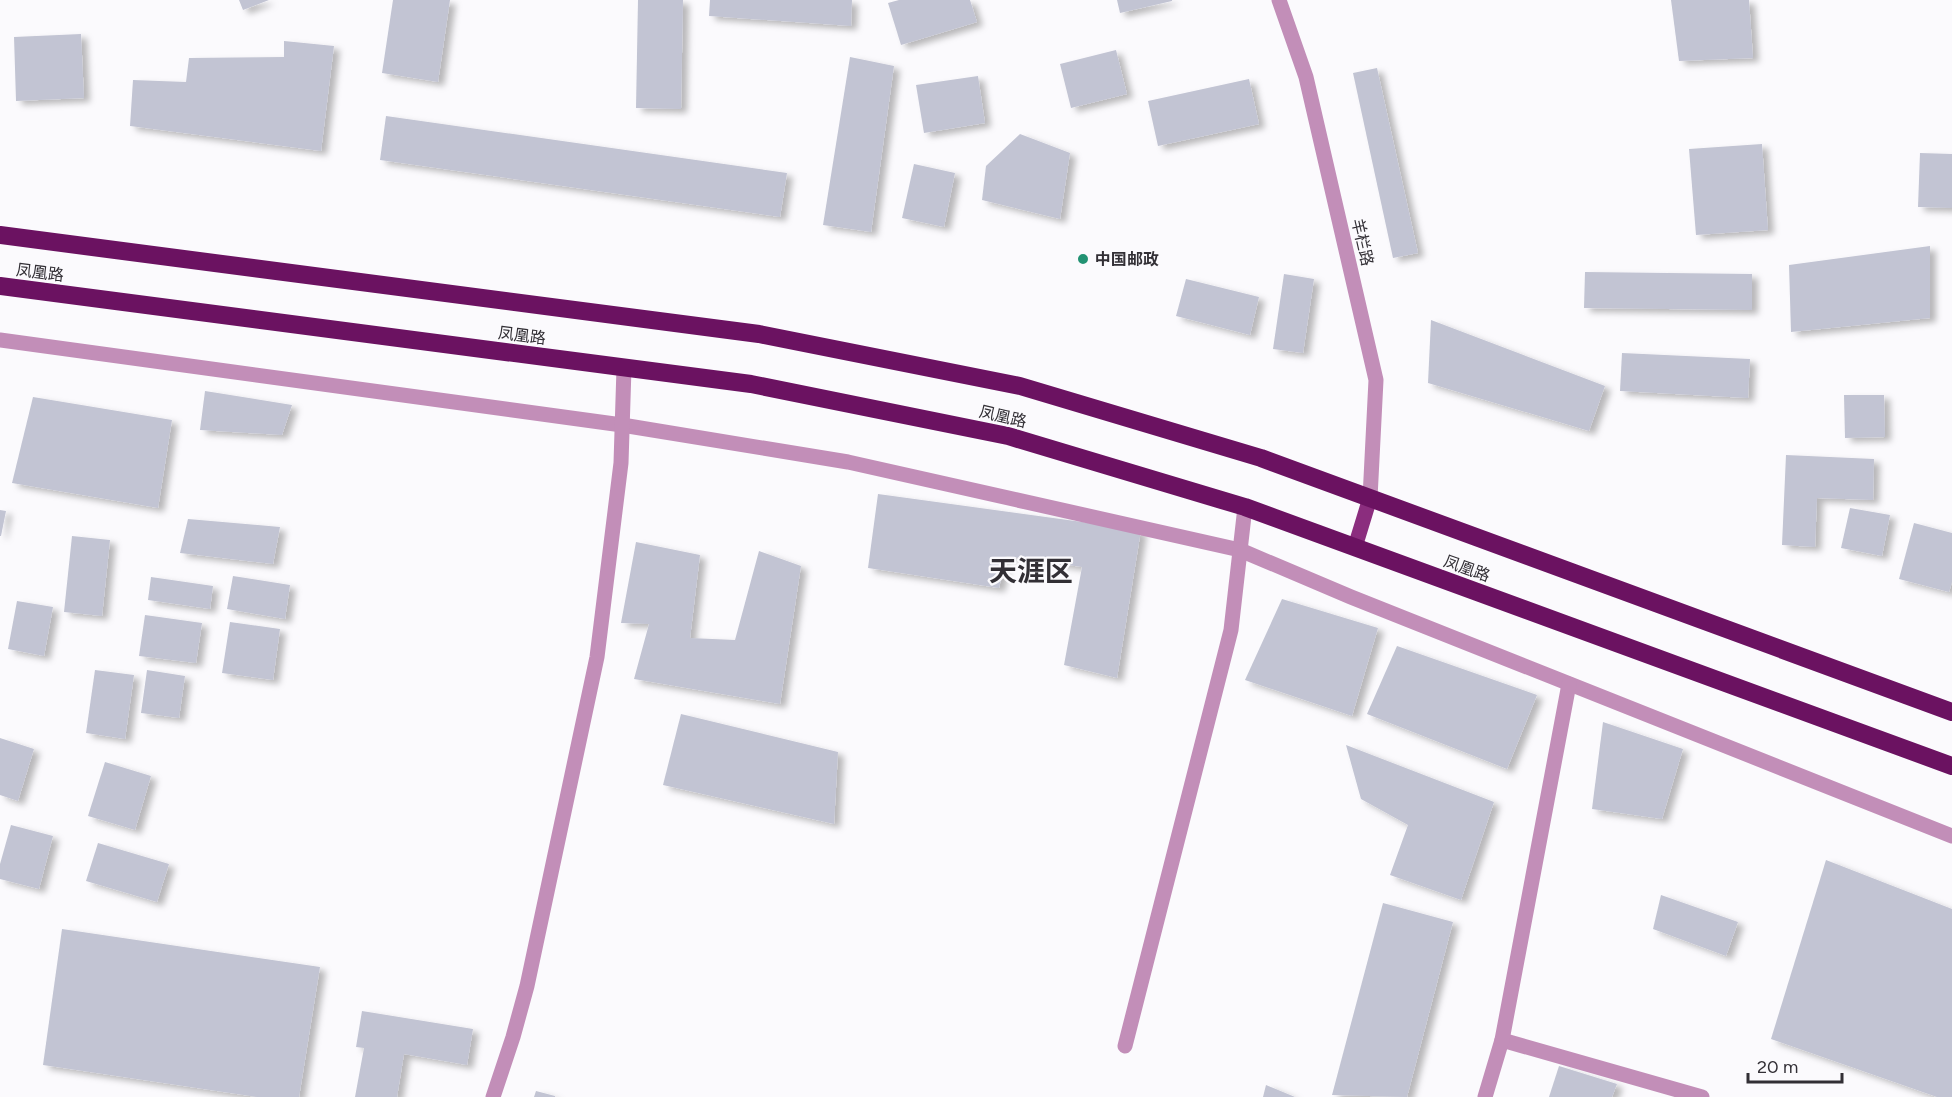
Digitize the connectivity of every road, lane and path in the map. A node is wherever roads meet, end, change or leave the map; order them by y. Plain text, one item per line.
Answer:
1 (1279, 0) edge
2 (0, 235) edge
3 (0, 286) edge
4 (0, 340) edge
5 (624, 368) junction
6 (622, 424) junction
7 (1370, 498) junction
8 (1245, 507) junction
9 (1355, 547) junction
10 (1240, 550) junction
11 (1569, 684) junction
12 (1952, 712) edge
13 (1952, 766) edge
14 (1952, 836) edge
15 (1503, 1040) junction
16 (1125, 1046) dead end
17 (1650, 1090) edge
18 (493, 1097) edge
19 (1485, 1097) edge
20 (1702, 1097) edge

1 - 7 street, 羊栏路
2 - 7 highway, 凤凰路
3 - 5 highway, 凤凰路
4 - 6 street
5 - 6 street
5 - 8 highway, 凤凰路
6 - 10 street
6 - 18 street
7 - 9 main road
7 - 12 highway, 凤凰路
8 - 9 highway, 凤凰路
8 - 10 street
9 - 13 highway, 凤凰路
10 - 11 street
10 - 16 street
11 - 14 street
11 - 15 street
15 - 17 street
15 - 19 street
17 - 20 street

